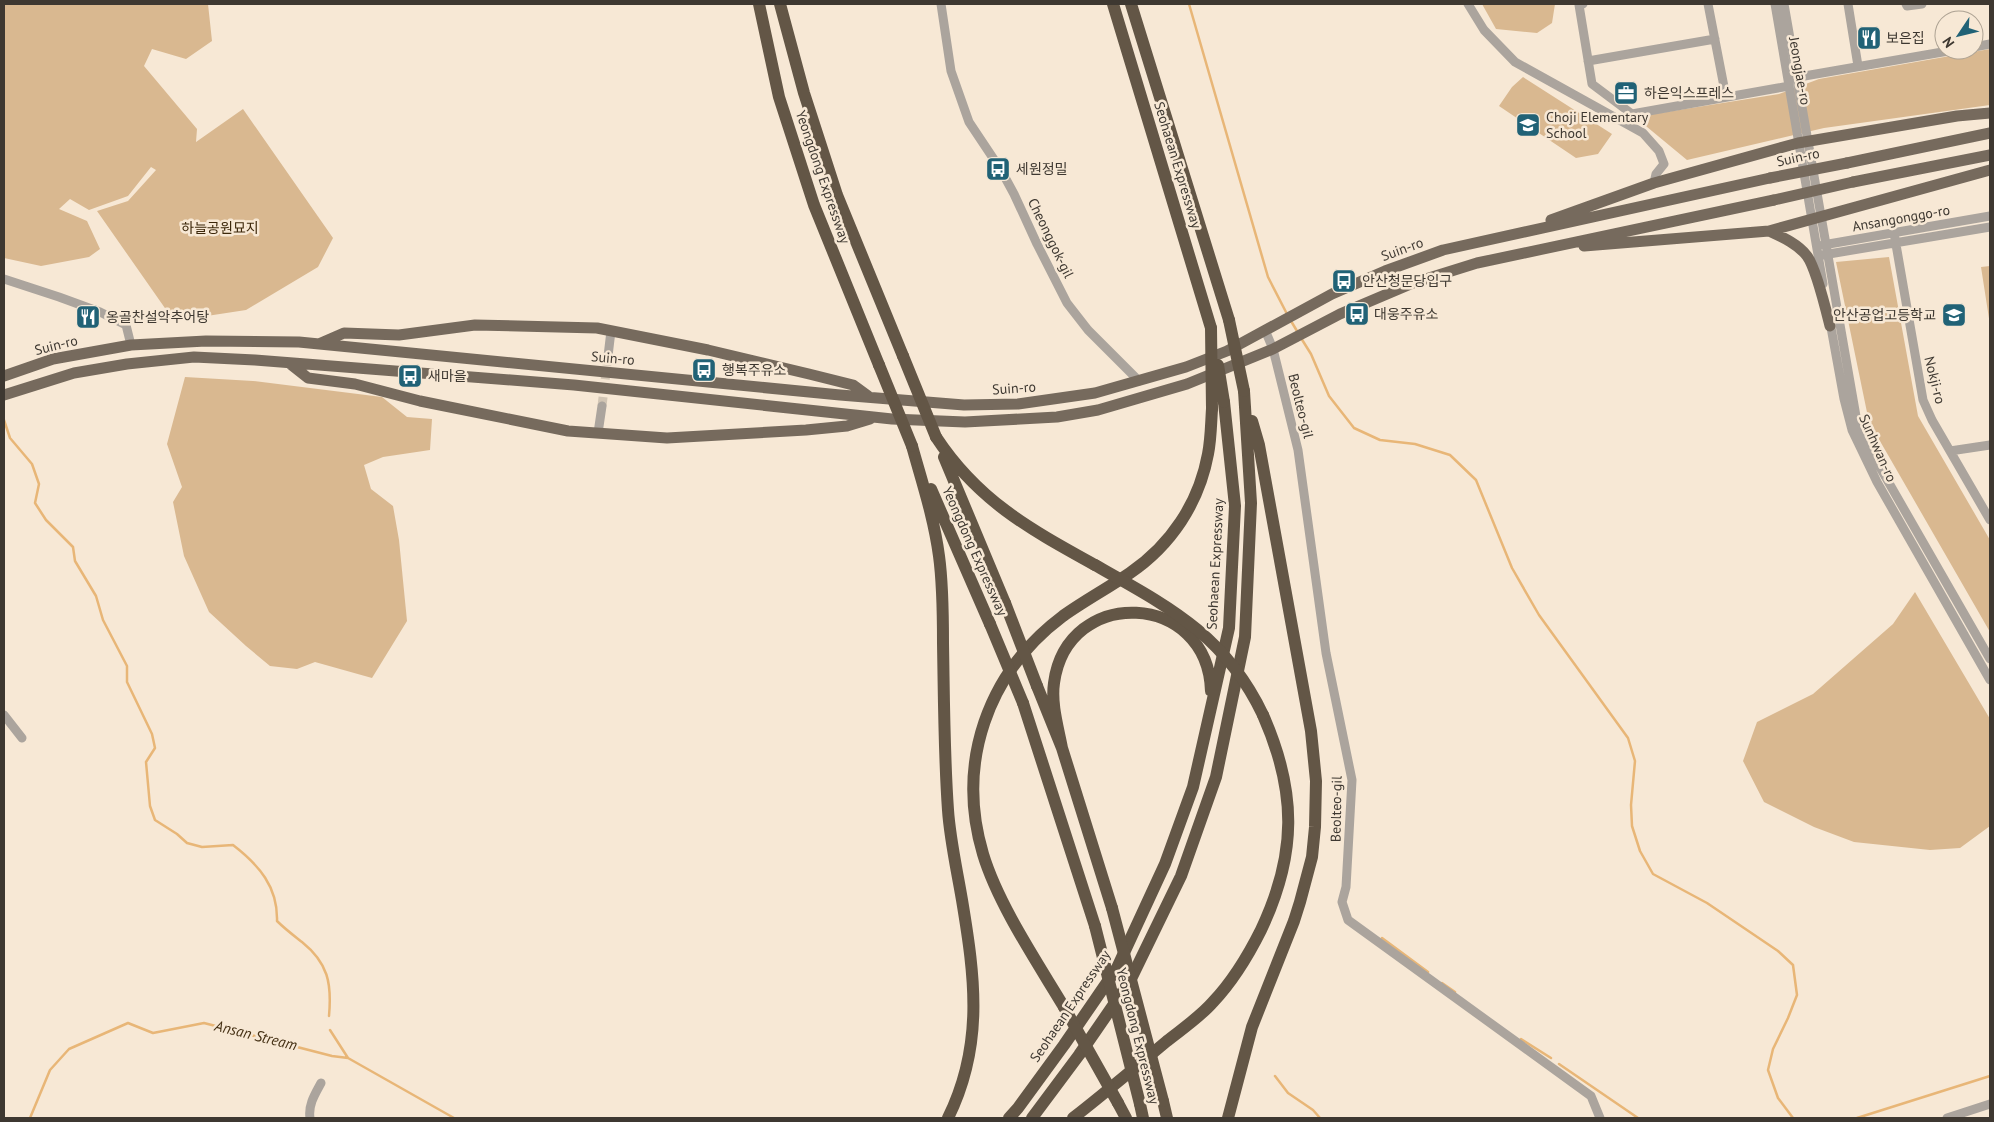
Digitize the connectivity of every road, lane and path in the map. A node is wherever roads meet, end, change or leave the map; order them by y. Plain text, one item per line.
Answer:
1 (759, 4) edge
2 (780, 4) edge
3 (941, 4) edge
4 (1114, 4) edge
5 (1131, 4) edge
6 (1468, 4) edge
7 (1582, 4) edge
8 (1708, 4) edge
9 (1775, 4) edge
10 (1784, 4) edge
11 (1848, 4) edge
12 (1906, 4) edge
13 (1922, 4) edge
14 (1715, 39) junction
15 (1934, 53) edge
16 (1588, 62) junction
17 (1858, 66) junction
18 (1791, 81) junction
19 (1726, 98) junction
20 (1990, 113) edge
21 (1632, 114) junction
22 (1622, 121) junction
23 (1990, 133) edge
24 (1803, 142) junction
25 (1990, 154) edge
26 (1990, 170) edge
27 (1654, 183) junction
28 (1990, 216) edge
29 (1817, 218) junction
30 (1990, 227) edge
31 (1769, 231) junction
32 (1894, 233) junction
33 (1512, 234) junction
34 (1895, 243) junction
35 (1827, 244) junction
36 (1547, 248) junction
37 (1818, 251) junction
38 (1828, 254) junction
39 (4, 280) edge
40 (1830, 326) junction
41 (1211, 328) junction
42 (1269, 328) junction
43 (611, 330) junction
44 (319, 344) junction
45 (131, 345) junction
46 (1278, 346) junction
47 (608, 356) tunnel mouth
48 (289, 363) junction
49 (4, 376) edge
50 (1139, 381) junction
51 (1244, 391) junction
52 (4, 396) edge
53 (869, 397) junction
54 (602, 406) tunnel mouth
55 (875, 417) junction
56 (598, 433) junction
57 (936, 437) junction
58 (1990, 444) edge
59 (912, 446) junction
60 (1950, 452) junction
61 (1990, 520) edge
62 (1990, 659) edge
63 (1990, 680) edge
64 (1211, 705) junction
65 (4, 715) edge
66 (22, 738) dead end
67 (1062, 748) junction
68 (321, 1083) dead end
69 (1990, 1104) edge
70 (310, 1118) edge
71 (948, 1118) edge
72 (1009, 1118) edge
73 (1032, 1118) edge
74 (1073, 1118) edge
75 (1126, 1118) edge
76 (1143, 1118) edge
77 (1167, 1118) edge
78 (1228, 1118) edge
79 (1600, 1118) edge
80 (1947, 1118) edge

1 - 59 highway, Yeongdong Expressway, bridge
2 - 57 highway, Yeongdong Expressway, bridge
3 - 50 street, Cheonggok-gil
4 - 41 highway, Seohaean Expressway
5 - 51 highway, Seohaean Expressway, bridge
6 - 22 street
7 - 16 street
8 - 14 street
9 - 18 street, Jeongjae-ro
10 - 18 street, Jeongjae-ro
11 - 17 street
12 - 13 street
14 - 16 street
14 - 19 street
15 - 17 street
16 - 21 street
17 - 18 street
18 - 19 street
18 - 24 street, Jeongjae-ro
19 - 21 street
20 - 24 main road
21 - 22 street
22 - 27 street
23 - 33 main road, Suin-ro, bridge
24 - 27 main road
24 - 29 street, Sunhwan-ro
25 - 36 main road, bridge
26 - 29 main road
27 - 33 main road
28 - 32 street, Ansangonggo-ro
29 - 31 main road
29 - 35 street, Sunhwan-ro
29 - 37 street, Sunhwan-ro
30 - 34 street, Ansangonggo-ro
31 - 36 main road
31 - 40 main road
32 - 34 street, Nokji-ro
32 - 35 street, Ansangonggo-ro
33 - 42 main road, Suin-ro
34 - 38 street, Ansangonggo-ro
34 - 60 street, Nokji-ro
35 - 37 street, Ansangonggo-ro
35 - 38 street, Sunhwan-ro
36 - 46 main road
37 - 38 street, Ansangonggo-ro
37 - 40 street, Sunhwan-ro
38 - 62 street, Sunhwan-ro
39 - 45 street
40 - 63 street, Sunhwan-ro
41 - 64 highway, Seohaean Expressway, bridge
41 - 75 highway, bridge
42 - 46 street, Beolteo-gil
42 - 50 main road, Suin-ro
43 - 44 main road
43 - 47 street
43 - 53 main road
44 - 45 main road, Suin-ro
44 - 53 main road, Suin-ro
45 - 49 main road, Suin-ro
46 - 55 main road
46 - 79 street, Beolteo-gil
48 - 52 main road
48 - 55 main road
48 - 56 main road
50 - 53 main road, Suin-ro
51 - 73 highway, Seohaean Expressway
51 - 78 highway
54 - 56 street
55 - 56 main road
57 - 67 highway, Yeongdong Expressway, bridge
57 - 74 highway, bridge
58 - 60 street
59 - 71 highway
59 - 76 highway, Yeongdong Expressway, bridge
60 - 61 street, Nokji-ro
64 - 67 highway
64 - 72 highway, Seohaean Expressway
65 - 66 street
67 - 77 highway, Yeongdong Expressway, bridge
68 - 70 street
69 - 80 street

